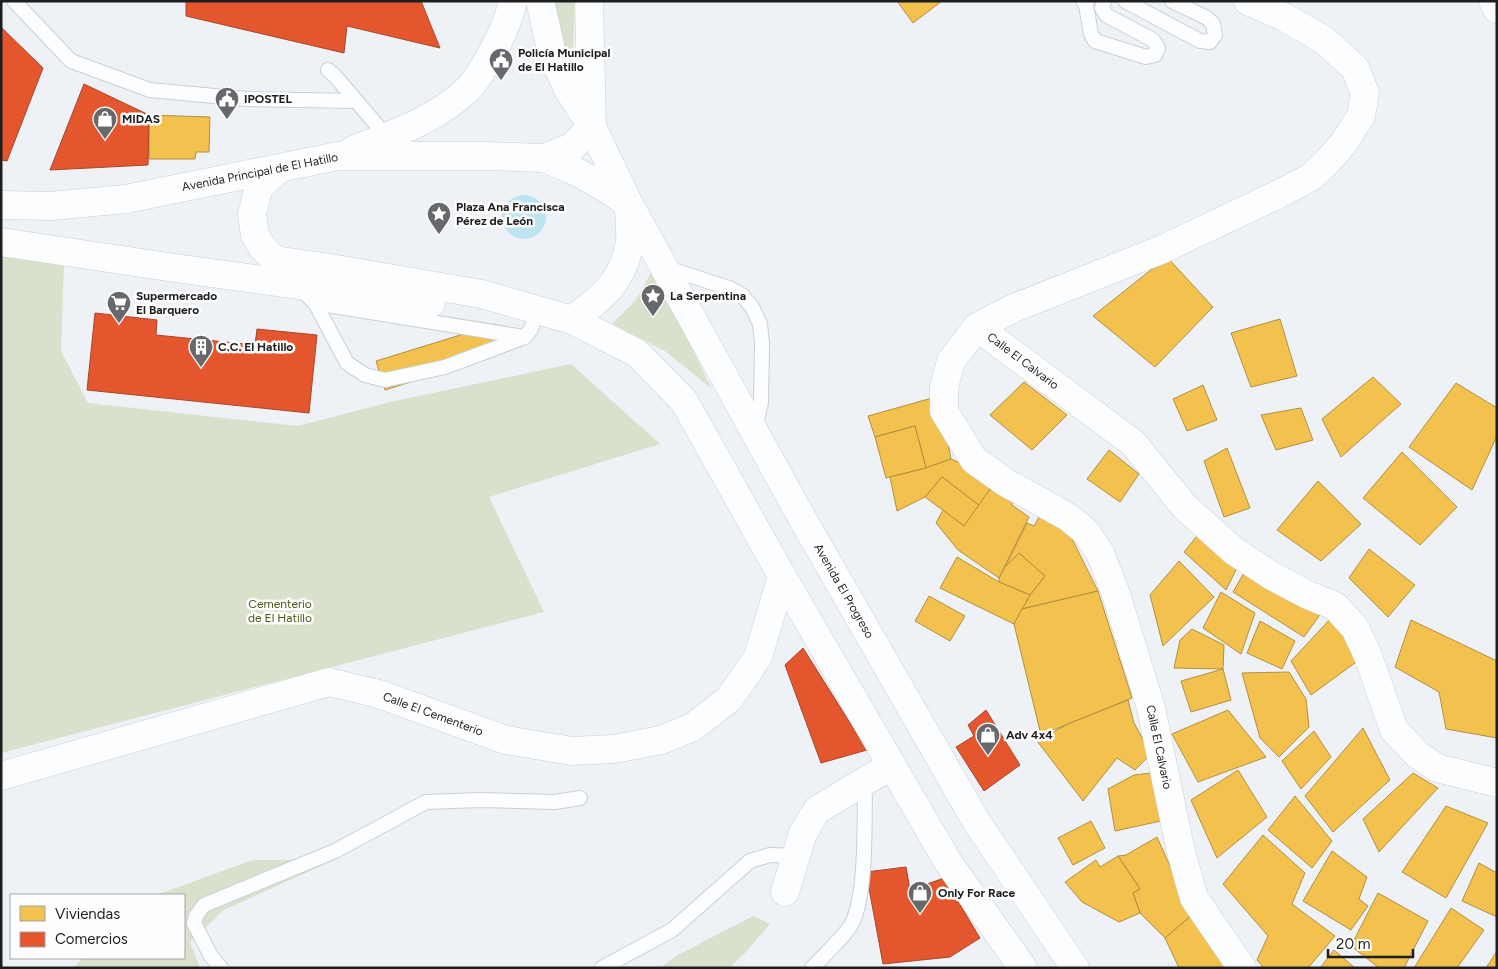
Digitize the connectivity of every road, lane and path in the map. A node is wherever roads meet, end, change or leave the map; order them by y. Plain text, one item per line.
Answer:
1 (14, 1) edge
2 (589, 1) edge
3 (1083, 1) edge
4 (1104, 1) edge
5 (1125, 1) edge
6 (1172, 1) edge
7 (1248, 1) edge
8 (1492, 1) edge
9 (1497, 9) edge
10 (526, 12) edge
11 (328, 70) dead end
12 (356, 101) junction
13 (592, 127) junction
14 (387, 137) junction
15 (338, 156) junction
16 (544, 158) junction
17 (280, 168) junction
18 (628, 204) junction
19 (1, 205) edge
20 (1, 242) edge
21 (663, 267) junction
22 (306, 294) junction
23 (572, 320) junction
24 (530, 327) junction
25 (977, 327) junction
26 (755, 432) junction
27 (782, 576) junction
28 (892, 765) junction
29 (1, 776) edge
30 (865, 781) junction
31 (1497, 783) edge
32 (580, 798) dead end
33 (797, 856) junction
34 (785, 892) dead end
35 (221, 968) edge
36 (602, 968) edge
37 (812, 968) edge
38 (1023, 968) edge
39 (1075, 968) edge
40 (1242, 968) edge

1 - 12 lane
2 - 13 street
3 - 4 lane
5 - 6 lane
7 - 25 street
8 - 9 street
10 - 13 street, Avenida El Progreso
10 - 14 street
11 - 12 lane
12 - 14 lane
13 - 16 street
13 - 18 street, Avenida El Progreso
14 - 15 street
15 - 16 street, Avenida Principal de El Hatillo
15 - 17 street, Avenida Principal de El Hatillo
16 - 18 street, Avenida Principal de El Hatillo
17 - 19 street, Avenida Principal de El Hatillo
17 - 23 street
18 - 21 street, Avenida El Progreso
18 - 23 street
20 - 22 street
21 - 26 street, Avenida El Progreso
21 - 26 lane
22 - 24 street
22 - 24 lane
23 - 24 street
23 - 27 street
25 - 31 street, Calle El Calvario
25 - 40 street, Calle El Calvario
26 - 39 street, Avenida El Progreso
27 - 28 street
27 - 29 street, Calle El Cementerio
28 - 30 street
28 - 38 street
30 - 33 street
30 - 37 lane
32 - 35 lane
33 - 34 street
33 - 36 lane

